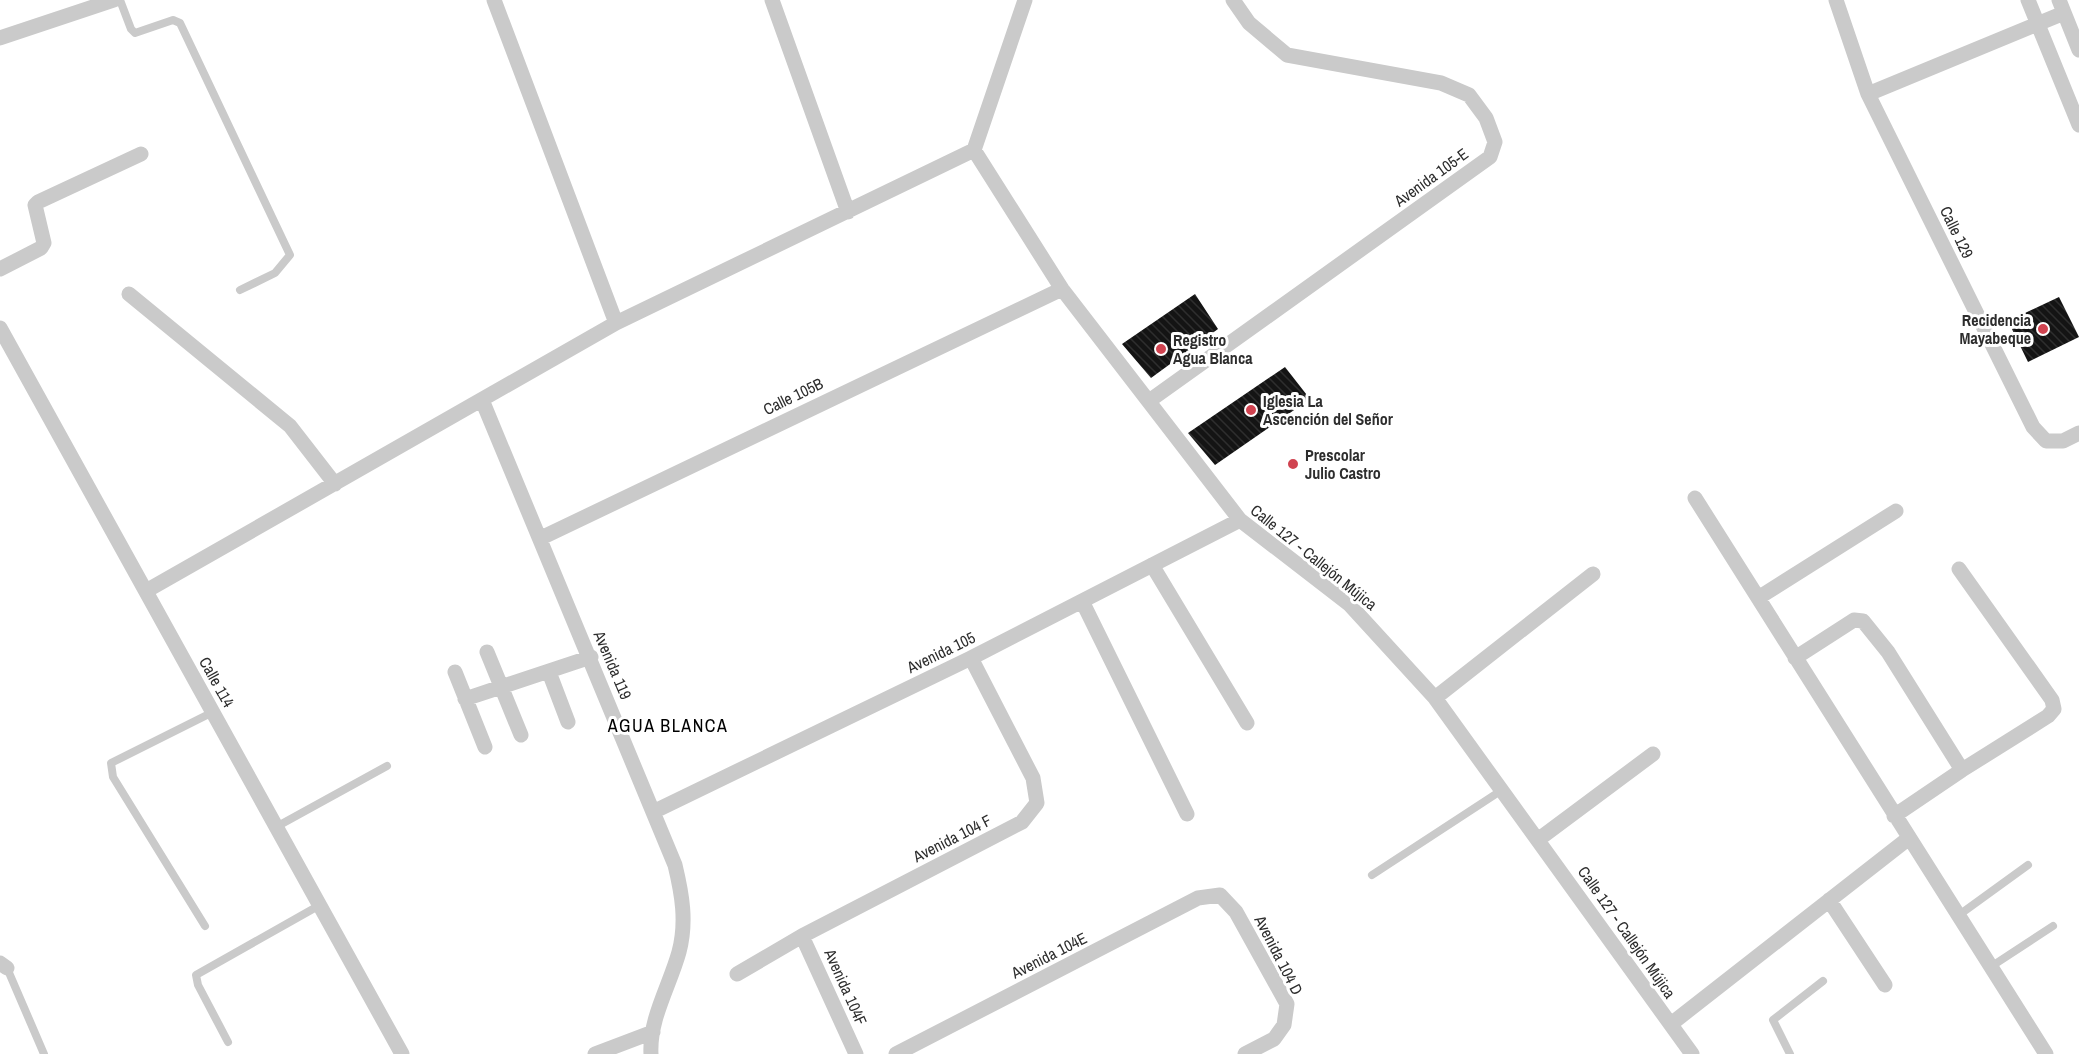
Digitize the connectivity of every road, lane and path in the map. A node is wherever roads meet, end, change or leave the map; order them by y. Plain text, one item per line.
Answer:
1 (114, 0) edge
2 (120, 0) edge
3 (494, 0) edge
4 (772, 0) edge
5 (1025, 0) edge
6 (1233, 0) edge
7 (1836, 0) edge
8 (2028, 0) edge
9 (2062, 7) edge
10 (2036, 25) junction
11 (0, 38) edge
12 (2079, 50) edge
13 (1868, 94) junction
14 (2079, 125) edge
15 (974, 150) junction
16 (141, 154) dead end
17 (848, 212) junction
18 (0, 268) edge
19 (1062, 289) junction
20 (240, 291) dead end
21 (129, 294) dead end
22 (616, 323) junction
23 (0, 328) edge
24 (483, 400) junction
25 (1149, 401) junction
26 (2079, 433) edge
27 (335, 484) junction
28 (1695, 498) dead end
29 (1896, 511) dead end
30 (1240, 520) junction
31 (541, 538) junction
32 (1152, 565) junction
33 (1959, 569) dead end
34 (1593, 574) dead end
35 (146, 591) junction
36 (1758, 598) junction
37 (1082, 601) junction
38 (487, 652) dead end
39 (591, 657) junction
40 (971, 658) junction
41 (1795, 658) junction
42 (455, 672) dead end
43 (549, 672) junction
44 (503, 687) junction
45 (1435, 698) junction
46 (465, 699) junction
47 (213, 712) junction
48 (568, 722) dead end
49 (1247, 723) dead end
50 (521, 735) dead end
51 (485, 747) dead end
52 (1653, 754) dead end
53 (387, 766) dead end
54 (1962, 770) junction
55 (1503, 789) junction
56 (655, 811) junction
57 (1187, 814) dead end
58 (1894, 816) junction
59 (276, 827) junction
60 (1909, 838) junction
61 (1539, 839) junction
62 (2028, 865) dead end
63 (1372, 875) dead end
64 (1221, 895) joint
65 (1829, 900) junction
66 (320, 905) junction
67 (1959, 915) junction
68 (205, 926) dead end
69 (2053, 926) dead end
70 (802, 936) junction
71 (4, 966) edge
72 (1992, 966) junction
73 (737, 974) dead end
74 (1823, 981) dead end
75 (1885, 985) dead end
76 (1671, 1024) junction
77 (653, 1032) junction
78 (228, 1042) dead end
79 (398, 1053) edge
80 (44, 1054) edge
81 (595, 1054) edge
82 (651, 1054) edge
83 (856, 1054) edge
84 (896, 1054) edge
85 (1245, 1054) edge
86 (1692, 1054) edge
87 (1790, 1054) edge
88 (2046, 1054) edge

1 - 11 street
2 - 20 lane
3 - 22 street
4 - 17 street
5 - 15 street
6 - 25 street, Avenida 105-E
7 - 13 street, Calle 129
8 - 10 street
9 - 10 street
9 - 12 street
10 - 13 street
10 - 14 street
13 - 26 street, Calle 129
15 - 17 street
15 - 19 street, Calle 127 - Callejón Mújica
16 - 18 street
17 - 22 street
19 - 25 street, Calle 127 - Callejón Mújica
19 - 31 street, Calle 105B
21 - 27 street
22 - 24 street
23 - 35 street, Calle 114
24 - 27 street
24 - 31 street, Avenida 119
25 - 30 street, Calle 127 - Callejón Mújica
27 - 35 street
28 - 36 street
29 - 36 street
30 - 32 street, Avenida 105
30 - 45 street, Calle 127 - Callejón Mújica
31 - 39 street, Avenida 119
32 - 37 street, Avenida 105
32 - 49 street
33 - 54 street
34 - 45 street
35 - 47 street, Calle 114
36 - 41 street
37 - 40 street, Avenida 105
37 - 57 street
38 - 44 street
39 - 43 street
39 - 56 street, Avenida 119
40 - 56 street, Avenida 105
40 - 70 street, Avenida 104 F
41 - 54 street
41 - 58 street
42 - 46 street
43 - 44 street
43 - 48 street
44 - 46 street
44 - 50 street
45 - 55 street, Calle 127 - Callejón Mújica
46 - 51 street
47 - 59 street, Calle 114
47 - 68 lane
52 - 61 street
53 - 59 lane
54 - 58 street
55 - 61 street, Calle 127 - Callejón Mújica
55 - 63 lane
56 - 77 street, Avenida 119
58 - 60 street
59 - 66 street, Calle 114
60 - 65 street
60 - 67 street
61 - 76 street, Calle 127 - Callejón Mújica
62 - 67 lane
64 - 84 street, Avenida 104E
64 - 85 street, Avenida 104 D
65 - 75 street
65 - 76 street
66 - 78 lane
66 - 79 street, Calle 114
67 - 72 street
69 - 72 lane
70 - 73 street, Avenida 104 F
70 - 83 street, Avenida 104F
71 - 80 lane
72 - 88 street
74 - 87 lane
76 - 86 street, Calle 127 - Callejón Mújica
77 - 81 street
77 - 82 street, Avenida 119

